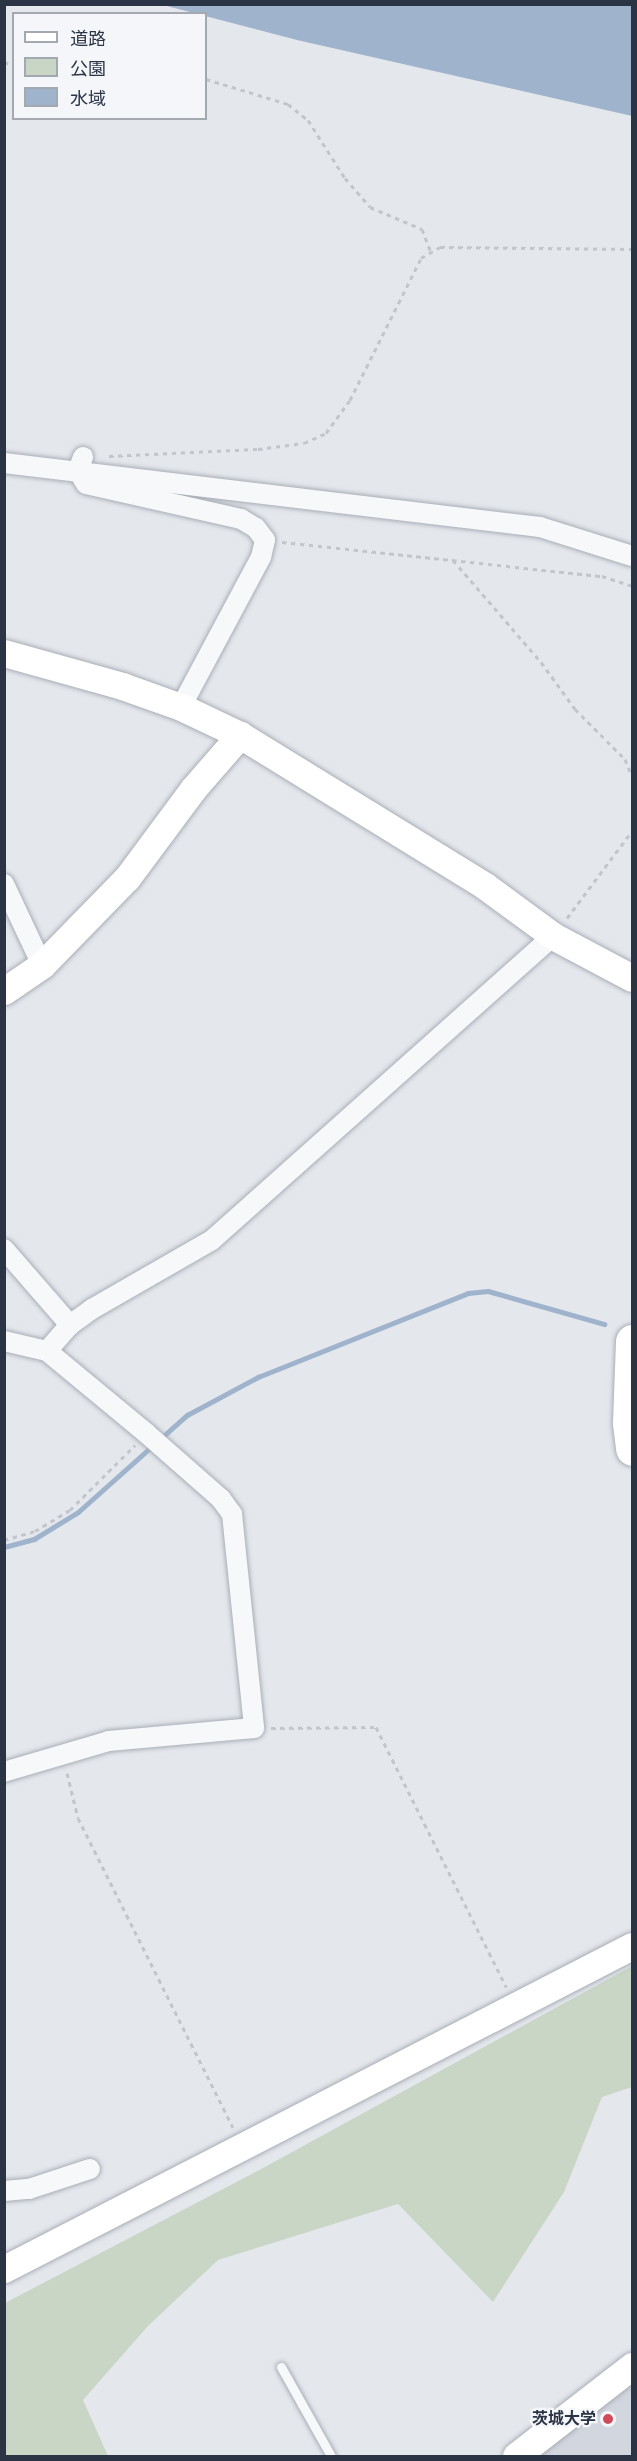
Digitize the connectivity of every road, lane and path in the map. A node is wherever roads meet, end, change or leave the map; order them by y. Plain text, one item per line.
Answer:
1 (207, 79) edge
2 (633, 249) edge
3 (431, 252) junction
4 (4, 463) edge
5 (80, 464) junction
6 (265, 540) junction
7 (633, 556) edge
8 (453, 560) junction
9 (633, 586) edge
10 (4, 653) edge
11 (181, 707) junction
12 (240, 735) junction
13 (633, 776) edge
14 (633, 831) edge
15 (4, 884) edge
16 (553, 936) junction
17 (42, 966) junction
18 (633, 978) edge
19 (4, 991) edge
20 (4, 1249) edge
21 (70, 1325) junction
22 (4, 1341) edge
23 (633, 1341) edge
24 (47, 1351) junction
25 (152, 1438) junction
26 (633, 1449) edge
27 (4, 1540) edge
28 (255, 1728) junction
29 (63, 1754) junction
30 (4, 1772) edge
31 (633, 1946) edge
32 (515, 2008) junction
33 (243, 2144) junction
34 (90, 2169) dead end
35 (4, 2191) edge
36 (4, 2269) edge
37 (633, 2366) edge
38 (280, 2367) dead end
39 (331, 2457) edge
40 (516, 2457) edge

1 - 3 path
2 - 3 path
3 - 5 path
4 - 5 street
5 - 6 street
5 - 7 street
6 - 8 path
6 - 11 street
8 - 9 path
8 - 13 path
10 - 11 street
11 - 12 street
12 - 16 street
12 - 17 street
14 - 16 path
15 - 17 street
16 - 18 street
16 - 21 street
17 - 19 street
20 - 21 street
21 - 24 street
22 - 24 street
23 - 26 highway
24 - 25 street
25 - 27 path
25 - 28 street
28 - 29 street
28 - 32 path
29 - 30 street
29 - 33 path
31 - 32 street
32 - 33 street
33 - 36 street
34 - 35 street
37 - 40 street
38 - 39 lane

